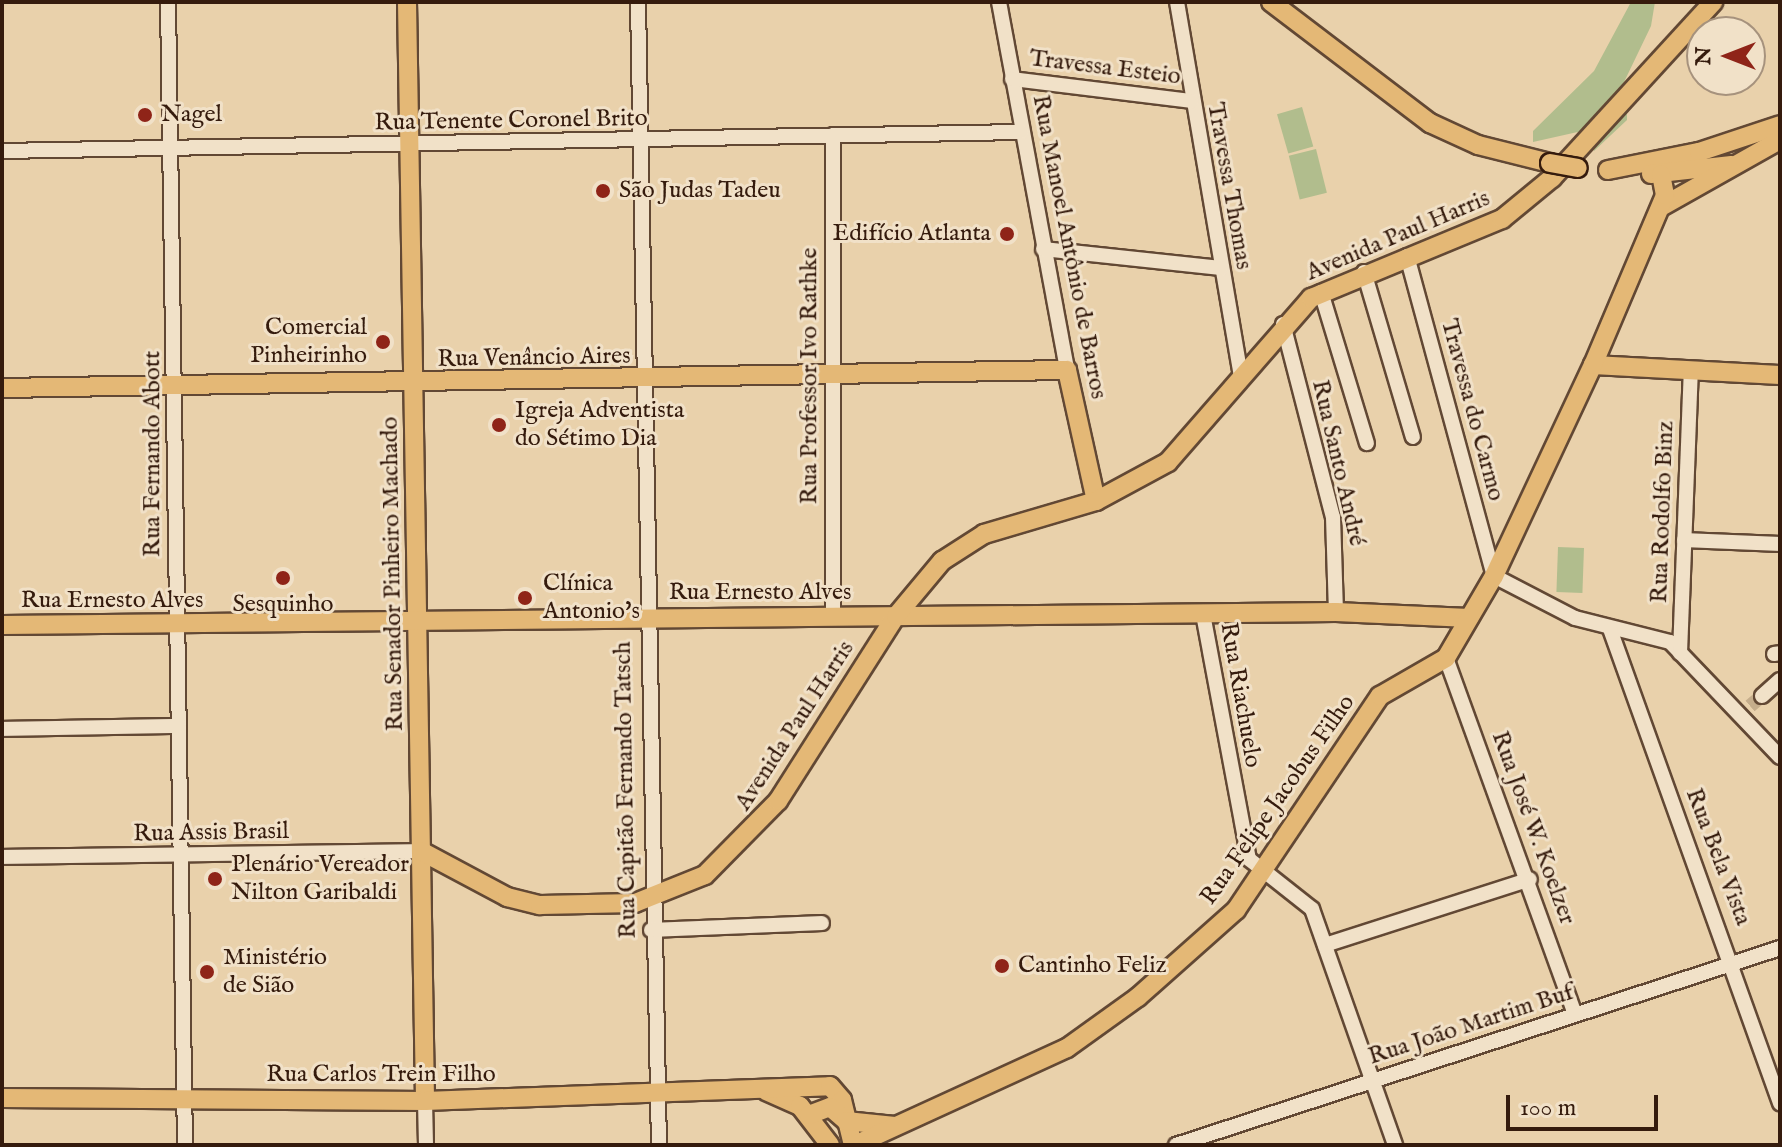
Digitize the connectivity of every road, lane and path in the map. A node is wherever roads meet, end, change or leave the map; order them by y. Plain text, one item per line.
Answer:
1 (168, 2) edge
2 (407, 2) edge
3 (638, 2) edge
4 (999, 2) edge
5 (1177, 2) edge
6 (1271, 2) edge
7 (1713, 2) edge
8 (1012, 79) junction
9 (1192, 101) junction
10 (1022, 132) junction
11 (1775, 132) edge
12 (833, 135) junction
13 (636, 141) junction
14 (409, 145) junction
15 (169, 150) junction
16 (2, 151) edge
17 (1575, 160) junction
18 (1731, 165) junction
19 (1608, 170) junction
20 (1696, 171) junction
21 (1661, 174) junction
22 (1665, 195) junction
23 (1653, 214) junction
24 (1043, 249) junction
25 (1407, 256) junction
26 (1221, 268) junction
27 (1364, 272) junction
28 (1321, 292) junction
29 (1283, 324) junction
30 (1593, 365) junction
31 (1067, 370) junction
32 (830, 373) junction
33 (1691, 373) junction
34 (1780, 375) edge
35 (1241, 378) junction
36 (641, 379) junction
37 (413, 385) junction
38 (2, 388) edge
39 (176, 388) junction
40 (1413, 437) dead end
41 (1367, 443) dead end
42 (1096, 501) junction
43 (1684, 540) junction
44 (1780, 544) edge
45 (1494, 576) junction
46 (1336, 612) junction
47 (1203, 614) junction
48 (896, 616) junction
49 (644, 617) junction
50 (833, 617) junction
51 (1469, 618) junction
52 (417, 621) junction
53 (2, 625) edge
54 (176, 626) junction
55 (1610, 629) junction
56 (1680, 653) junction
57 (1446, 658) junction
58 (1780, 680) edge
59 (1751, 706) junction
60 (179, 726) junction
61 (2, 729) edge
62 (1780, 757) edge
63 (421, 851) junction
64 (180, 856) junction
65 (2, 857) edge
66 (1261, 874) junction
67 (1530, 879) junction
68 (651, 899) junction
69 (822, 923) dead end
70 (651, 930) junction
71 (1325, 945) junction
72 (1780, 948) edge
73 (1735, 963) junction
74 (1575, 1014) junction
75 (1374, 1080) junction
76 (759, 1088) junction
77 (658, 1093) junction
78 (2, 1098) edge
79 (185, 1099) junction
80 (425, 1101) junction
81 (1780, 1103) edge
82 (809, 1115) junction
83 (846, 1121) junction
84 (901, 1126) junction
85 (185, 1145) edge
86 (426, 1145) edge
87 (659, 1145) edge
88 (830, 1145) edge
89 (854, 1145) edge
90 (1176, 1145) edge
91 (1395, 1145) edge

1 - 15 street, Rua Fernando Abott
2 - 14 main road, Rua Senador Pinheiro Machado
3 - 13 street, Rua Capitão Fernando Tatsch
4 - 8 street, Rua Manoel Antônio de Barros
5 - 9 street, Travessa Thomas
6 - 17 main road, bridge
7 - 17 main road
8 - 9 street, Travessa Esteio
8 - 10 street, Rua Manoel Antônio de Barros
9 - 26 street, Travessa Thomas
10 - 12 street, Rua Tenente Coronel Brito
10 - 24 street, Rua Manoel Antônio de Barros
11 - 18 main road
11 - 19 main road
11 - 20 main road
12 - 13 street, Rua Tenente Coronel Brito
12 - 32 street, Rua Professor Ivo Rathke
13 - 14 street, Rua Tenente Coronel Brito
13 - 36 street, Rua Capitão Fernando Tatsch
14 - 15 street, Rua Tenente Coronel Brito
14 - 37 main road, Rua Senador Pinheiro Machado
15 - 16 street, Rua Tenente Coronel Brito
15 - 39 street, Rua Fernando Abott
17 - 19 main road
17 - 25 main road, Avenida Paul Harris
18 - 20 main road
18 - 23 main road
19 - 21 main road
20 - 21 main road
20 - 22 main road
21 - 22 main road
22 - 23 main road
23 - 30 main road
24 - 26 street
24 - 31 street, Rua Manoel Antônio de Barros
25 - 27 main road, Avenida Paul Harris
25 - 45 street, Travessa do Carmo
26 - 35 street, Travessa Thomas
27 - 28 main road, Avenida Paul Harris
27 - 40 street
28 - 29 main road, Avenida Paul Harris
28 - 41 street
29 - 35 main road, Avenida Paul Harris
29 - 46 street, Rua Santo André
30 - 33 main road
30 - 45 main road
31 - 32 main road, Rua Venâncio Aires
31 - 42 main road, Rua Manoel Antônio de Barros
32 - 36 main road, Rua Venâncio Aires
32 - 50 street, Rua Professor Ivo Rathke
33 - 34 main road
33 - 43 street, Rua Rodolfo Binz
35 - 42 main road, Avenida Paul Harris
36 - 37 main road, Rua Venâncio Aires
36 - 49 street, Rua Capitão Fernando Tatsch
37 - 39 main road, Rua Venâncio Aires
37 - 52 main road, Rua Senador Pinheiro Machado
38 - 39 main road, Rua Venâncio Aires
39 - 54 street, Rua Fernando Abott
42 - 48 main road, Avenida Paul Harris
43 - 44 street
43 - 56 street, Rua Rodolfo Binz
45 - 51 main road
45 - 55 street
46 - 47 main road, Rua Ernesto Alves
46 - 51 main road, Rua Ernesto Alves
47 - 48 main road, Rua Ernesto Alves
47 - 66 street, Rua Riachuelo
48 - 50 main road, Rua Ernesto Alves
48 - 68 main road, Avenida Paul Harris
49 - 50 main road, Rua Ernesto Alves
49 - 52 main road, Rua Ernesto Alves
49 - 68 street, Rua Capitão Fernando Tatsch
51 - 57 main road
52 - 54 main road, Rua Ernesto Alves
52 - 63 main road, Rua Senador Pinheiro Machado
53 - 54 main road, Rua Ernesto Alves
54 - 60 street, Rua Fernando Abott
55 - 56 street
55 - 73 street, Rua Bela Vista
56 - 59 street
57 - 66 main road, Rua Felipe Jacobus Filho
57 - 67 street, Rua José W. Koelzer
58 - 59 street
59 - 62 street
60 - 61 street
60 - 64 street, Rua Fernando Abott
63 - 64 street, Rua Assis Brasil
63 - 68 main road, Avenida Paul Harris
63 - 80 main road, Rua Senador Pinheiro Machado
64 - 65 street, Rua Assis Brasil
64 - 79 street, Rua Fernando Abott
66 - 71 street
66 - 84 main road, Rua Felipe Jacobus Filho
67 - 71 street
67 - 74 street, Rua José W. Koelzer
68 - 70 street, Rua Capitão Fernando Tatsch
69 - 70 street
70 - 77 street, Rua Capitão Fernando Tatsch
71 - 75 street
72 - 73 street, Rua João Martim Buf
73 - 74 street, Rua João Martim Buf
73 - 81 street, Rua Bela Vista
74 - 75 street, Rua João Martim Buf
75 - 90 street, Rua João Martim Buf
75 - 91 street
76 - 77 main road, Rua Carlos Trein Filho
76 - 82 main road
76 - 83 main road, Rua Carlos Trein Filho
77 - 80 main road, Rua Carlos Trein Filho
77 - 87 street, Rua Capitão Fernando Tatsch
78 - 79 main road, Rua Carlos Trein Filho
79 - 80 main road, Rua Carlos Trein Filho
79 - 85 street, Rua Fernando Abott
80 - 86 street, Rua Senador Pinheiro Machado
82 - 83 main road
82 - 88 main road
83 - 84 main road
83 - 89 main road
84 - 89 main road, Rua Felipe Jacobus Filho

